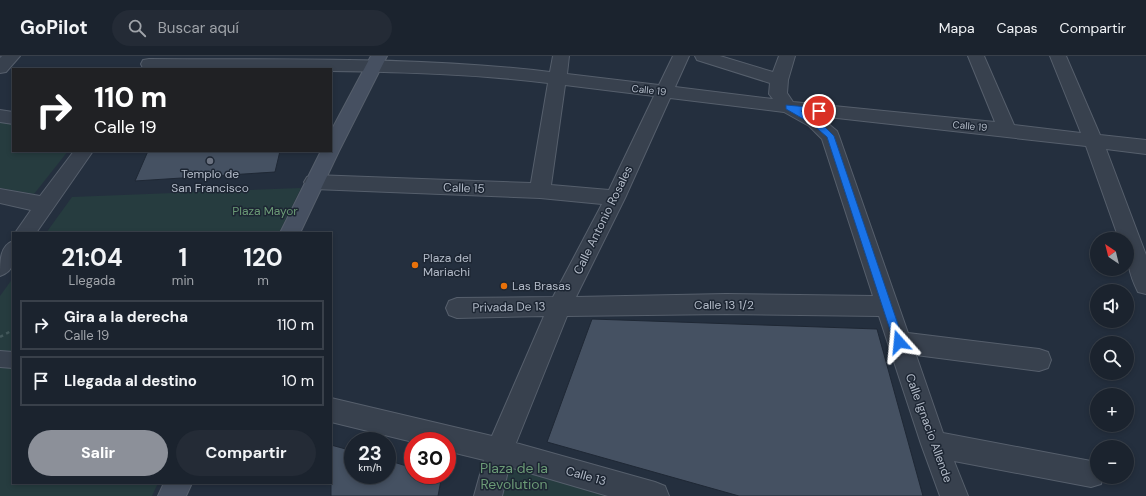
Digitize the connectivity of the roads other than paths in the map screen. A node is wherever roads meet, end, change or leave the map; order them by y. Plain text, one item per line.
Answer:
1 (12, 56) edge
2 (561, 56) edge
3 (681, 56) edge
4 (703, 56) edge
5 (787, 56) edge
6 (976, 56) edge
7 (1058, 56) edge
8 (375, 61) edge
9 (150, 63) edge
10 (0, 68) edge
11 (556, 80) junction
12 (779, 80) junction
13 (664, 91) junction
14 (788, 107) junction
15 (0, 116) edge
16 (12, 118) edge
17 (1007, 130) junction
18 (1094, 142) junction
19 (332, 146) edge
20 (1146, 147) edge
21 (83, 152) edge
22 (329, 152) edge
23 (314, 182) junction
24 (540, 191) junction
25 (0, 196) edge
26 (615, 198) junction
27 (45, 205) junction
28 (26, 232) edge
29 (290, 232) edge
30 (12, 250) edge
31 (0, 267) edge
32 (1146, 285) edge
33 (560, 306) junction
34 (887, 306) junction
35 (457, 308) dead end
36 (899, 342) junction
37 (0, 359) edge
38 (12, 360) edge
39 (1039, 360) dead end
40 (332, 410) edge
41 (934, 444) junction
42 (499, 451) junction
43 (1090, 474) edge
44 (178, 484) edge
45 (172, 496) edge
46 (488, 496) edge
47 (655, 496) edge
48 (954, 496) edge

1 - 10 street
2 - 11 street
3 - 13 street, Calle Antonio Rosales
4 - 12 street
5 - 12 street
6 - 17 street
7 - 18 street
8 - 9 street, Calle 19
8 - 11 street, Calle 19
8 - 19 main road
11 - 13 street, Calle 19
11 - 24 street
12 - 14 street
13 - 14 street, Calle 19
13 - 26 street, Calle Antonio Rosales
14 - 17 street, Calle 19
14 - 34 street, Calle Ignacio Allende
15 - 16 street
17 - 18 street, Calle 19
18 - 20 street, Calle 19
18 - 32 street
21 - 27 street
22 - 23 main road
23 - 24 street, Calle 15
23 - 29 main road
24 - 26 street, Calle 15
25 - 27 street
26 - 33 street, Calle Antonio Rosales
27 - 28 street
30 - 31 street
33 - 34 street, Calle 13 1/2
33 - 35 street, Privada De 13
33 - 42 street, Calle Antonio Rosales
34 - 36 street, Calle Ignacio Allende
36 - 39 street
36 - 41 street, Calle Ignacio Allende
37 - 38 street
40 - 42 street, Calle 13
41 - 43 street
41 - 48 street, Calle Ignacio Allende
42 - 46 street, Calle Antonio Rosales
42 - 47 street, Calle 13
44 - 45 main road

